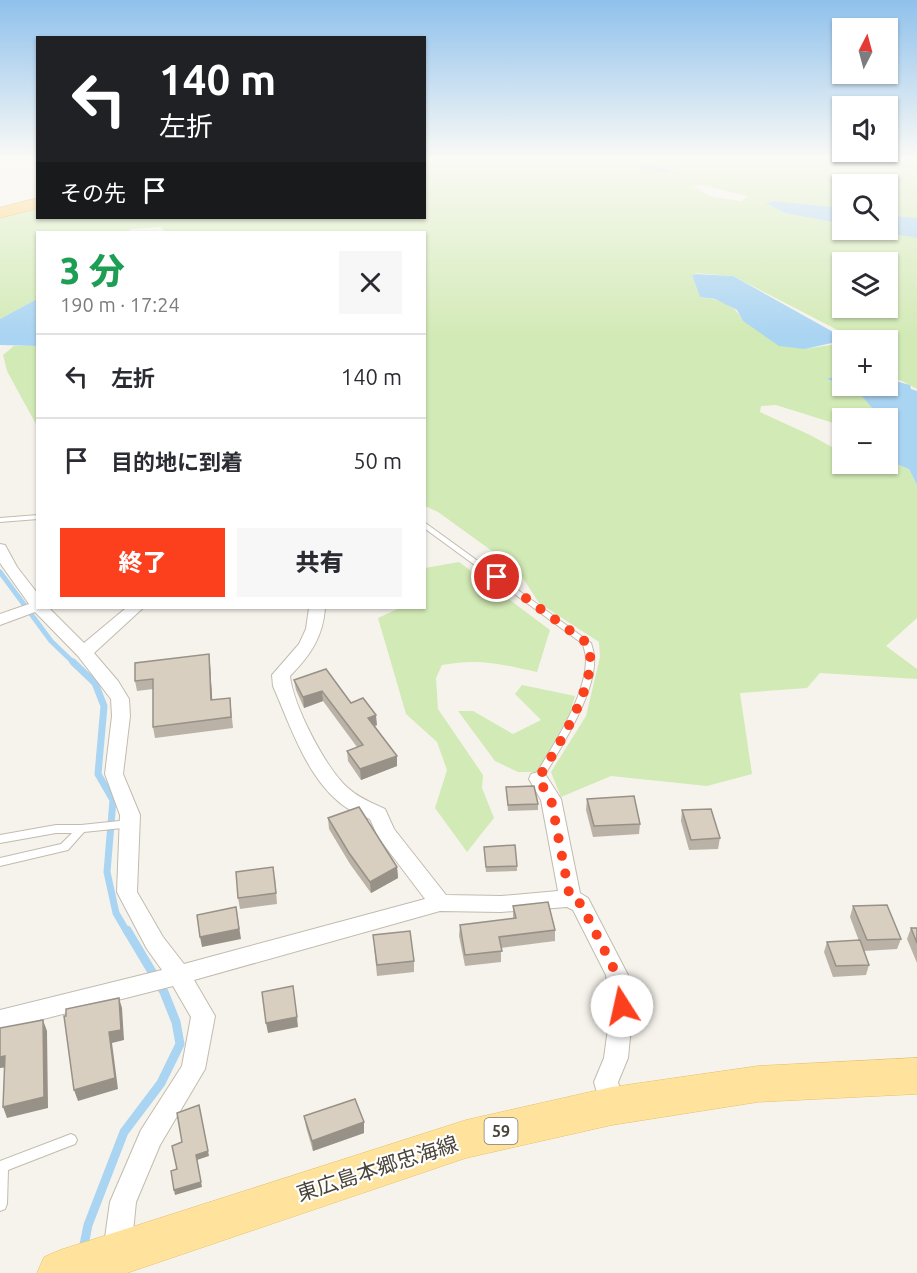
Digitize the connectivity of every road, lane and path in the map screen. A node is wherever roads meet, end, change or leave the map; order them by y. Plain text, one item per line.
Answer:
1 (36, 517) edge
2 (0, 520) edge
3 (426, 525) edge
4 (0, 548) edge
5 (33, 608) edge
6 (134, 609) edge
7 (317, 609) edge
8 (0, 620) edge
9 (84, 652) junction
10 (538, 779) joint
11 (126, 824) junction
12 (81, 829) junction
13 (0, 839) edge
14 (0, 862) edge
15 (570, 898) junction
16 (440, 903) junction
17 (163, 979) junction
18 (0, 1020) edge
19 (917, 1076) edge
20 (612, 1106) junction
21 (71, 1140) dead end
22 (0, 1204) edge
23 (87, 1264) edge

1 - 2 lane
3 - 10 lane
4 - 5 street
5 - 8 street
5 - 9 street
6 - 9 street
7 - 16 street
9 - 11 street
10 - 15 street
11 - 12 lane
11 - 17 street
12 - 13 lane
12 - 14 lane
15 - 16 street
15 - 20 street
16 - 17 street
17 - 18 street
17 - 23 street
19 - 20 main road, 東広島本郷忠海線 / 59
20 - 23 main road, 東広島本郷忠海線 / 59
21 - 22 lane

